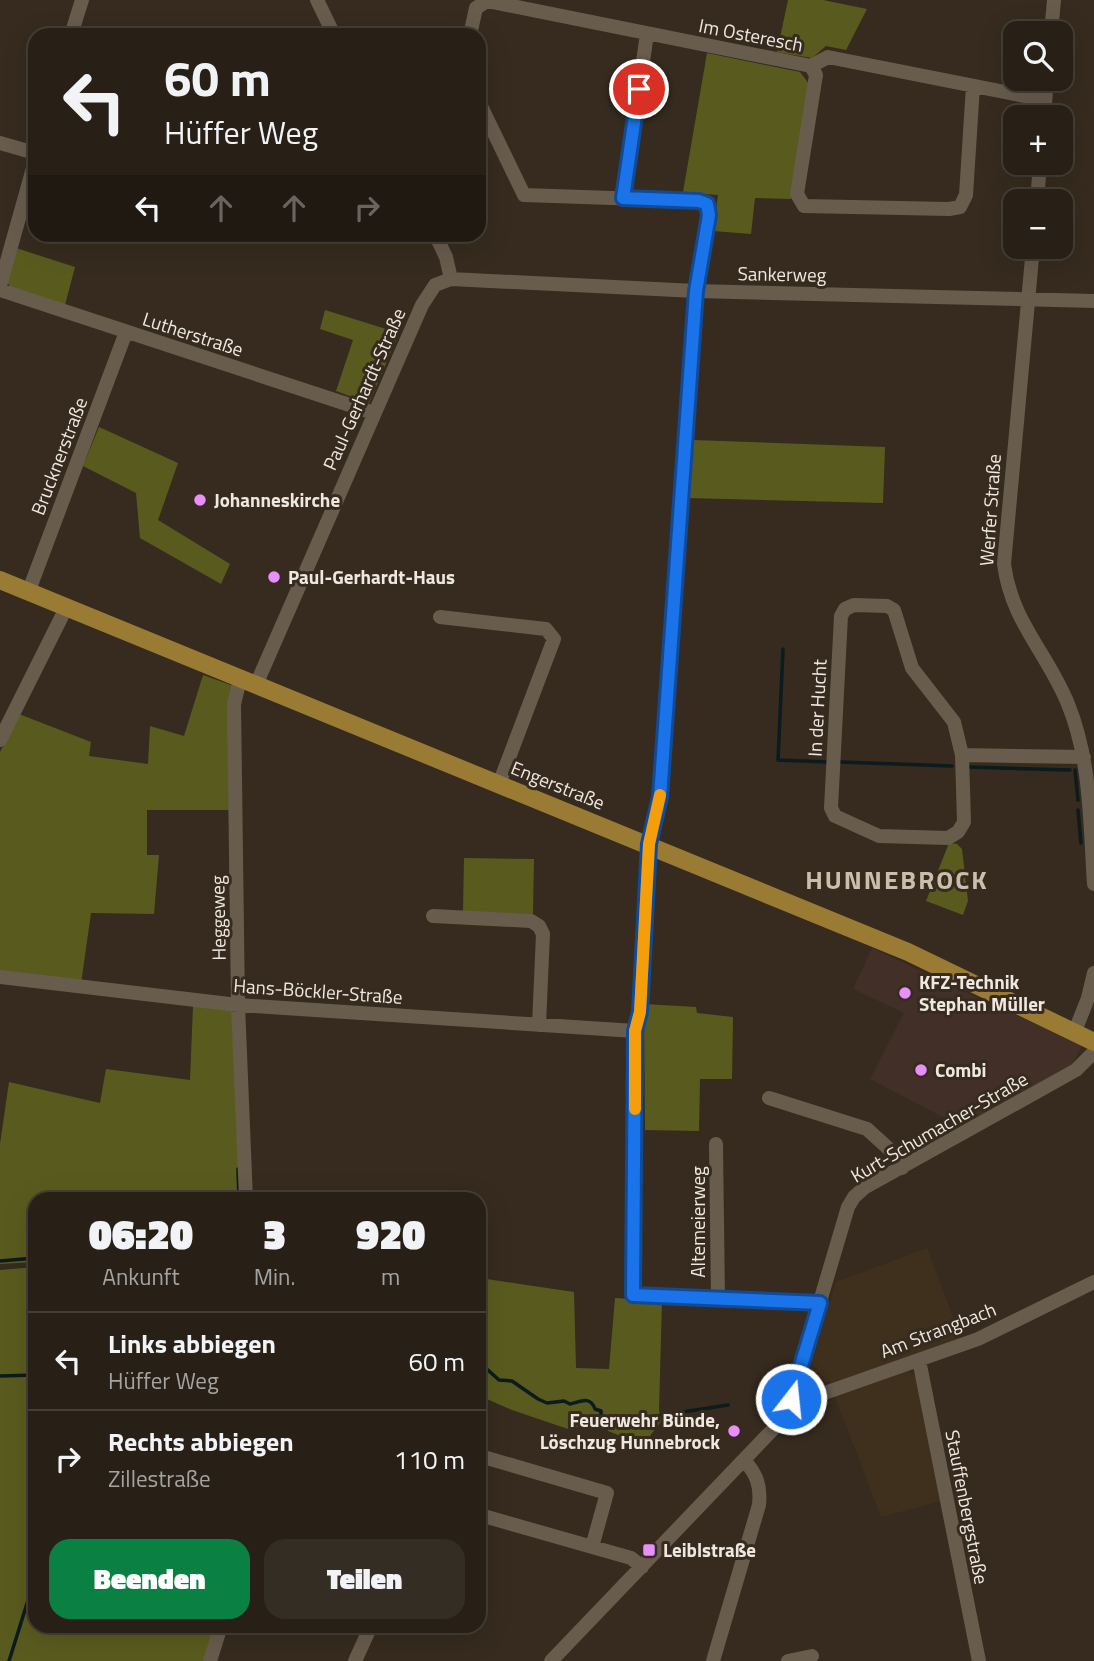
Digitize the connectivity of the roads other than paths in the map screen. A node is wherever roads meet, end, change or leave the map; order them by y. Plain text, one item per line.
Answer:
1 (82, 0) edge
2 (317, 0) edge
3 (1054, 0) edge
4 (1052, 21) edge
5 (73, 28) edge
6 (331, 28) edge
7 (472, 28) edge
8 (648, 34) junction
9 (811, 66) junction
10 (973, 86) junction
11 (1046, 91) edge
12 (1045, 100) junction
13 (1045, 105) edge
14 (486, 116) edge
15 (0, 143) edge
16 (28, 151) edge
17 (28, 186) edge
18 (623, 198) junction
19 (439, 242) edge
20 (1032, 259) edge
21 (451, 279) junction
22 (0, 288) edge
23 (696, 291) junction
24 (1028, 299) junction
25 (1094, 301) edge
26 (126, 332) junction
27 (374, 413) junction
28 (0, 580) edge
29 (28, 593) junction
30 (66, 608) junction
31 (440, 617) dead end
32 (248, 682) junction
33 (0, 740) edge
34 (962, 755) junction
35 (1084, 757) junction
36 (499, 784) junction
37 (649, 844) junction
38 (1094, 884) edge
39 (433, 916) dead end
40 (1094, 973) edge
41 (0, 977) edge
42 (238, 1005) junction
43 (539, 1025) junction
44 (635, 1031) junction
45 (1075, 1031) junction
46 (1094, 1042) edge
47 (1094, 1052) edge
48 (769, 1098) dead end
49 (716, 1144) dead end
50 (902, 1168) junction
51 (246, 1192) edge
52 (1094, 1282) edge
53 (718, 1299) junction
54 (820, 1303) junction
55 (919, 1360) junction
56 (791, 1399) junction
57 (486, 1458) edge
58 (745, 1461) junction
59 (486, 1517) edge
60 (592, 1547) junction
61 (642, 1567) junction
62 (218, 1633) edge
63 (368, 1633) edge
64 (812, 1656) dead end
65 (210, 1661) edge
66 (355, 1661) edge
67 (551, 1661) edge
68 (713, 1661) edge
69 (788, 1661) edge
70 (979, 1661) edge

1 - 5 street
2 - 6 street
3 - 4 street
7 - 8 street, Im Osteresch
8 - 9 street, Im Osteresch
8 - 18 street
9 - 10 street, Im Osteresch
9 - 10 street
10 - 12 street, Im Osteresch
11 - 12 street
12 - 13 street
14 - 18 street
15 - 16 street
17 - 22 street
18 - 23 street
19 - 21 street
20 - 24 street, Werfer Straße
21 - 23 street, Sankerweg
21 - 27 street, Paul-Gerhardt-Straße
22 - 26 street, Lutherstraße
23 - 24 street, Sankerweg
23 - 37 street
24 - 25 street, Sankerweg
24 - 35 street, Werfer Straße
26 - 27 street, Lutherstraße
26 - 29 street, Brucknerstraße
27 - 32 street, Paul-Gerhardt-Straße
28 - 29 main road, Engerstraße
29 - 30 main road, Engerstraße
30 - 32 main road, Engerstraße
30 - 33 street
31 - 36 street
32 - 36 main road, Engerstraße
32 - 42 street, Heggeweg
34 - 34 street, In der Hucht
34 - 35 street
35 - 38 street, Werfer Straße
36 - 37 main road, Engerstraße
37 - 44 street
37 - 45 main road, Engerstraße
39 - 43 street
40 - 45 street
41 - 42 street, Hans-Böckler-Straße
42 - 43 street, Hans-Böckler-Straße
42 - 51 street, Heggeweg
43 - 44 street, Hans-Böckler-Straße
44 - 53 street
45 - 46 main road, Engerstraße
47 - 50 street, Kurt-Schumacher-Straße
48 - 50 street
49 - 53 street, Altemeierweg
50 - 54 street, Kurt-Schumacher-Straße
52 - 55 street, Am Strangbach
53 - 54 street
54 - 56 street, Kurt-Schumacher-Straße
55 - 56 street, Am Strangbach
55 - 70 street, Stauffenbergstraße
56 - 58 street, Kurt-Schumacher-Straße
57 - 60 street
58 - 61 street, Kurt-Schumacher-Straße
58 - 68 street
59 - 60 street
60 - 61 street
61 - 67 street, Kurt-Schumacher-Straße
62 - 65 street
63 - 66 street
64 - 69 street

